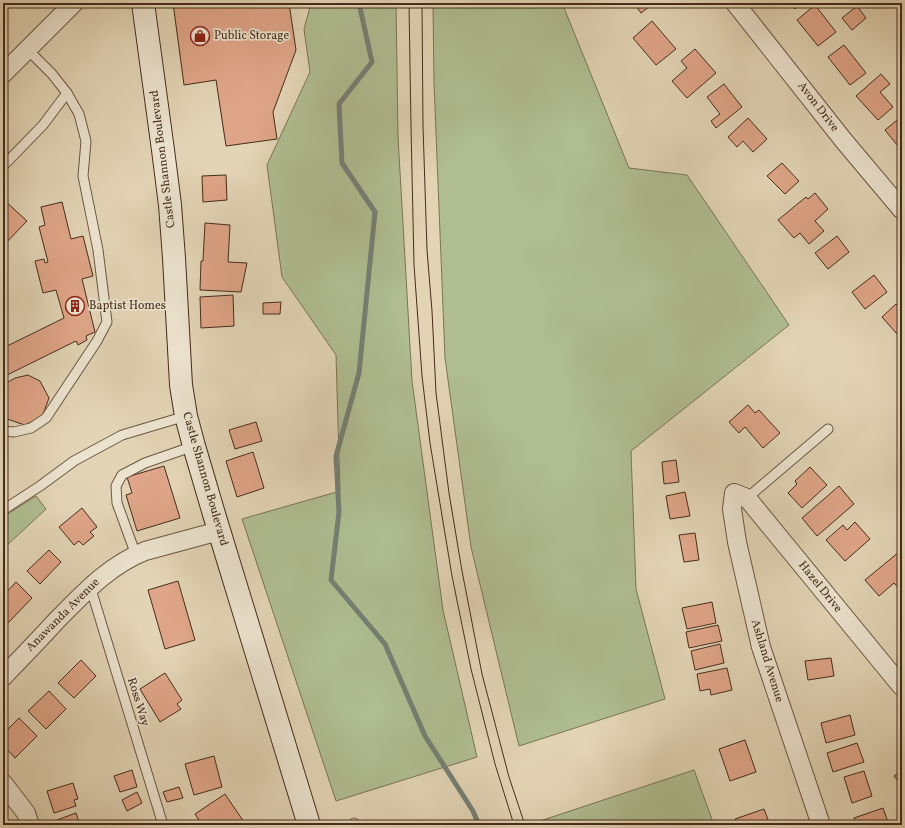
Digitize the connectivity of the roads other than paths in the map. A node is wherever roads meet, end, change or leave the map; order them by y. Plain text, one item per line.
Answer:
1 (74, 3) edge
2 (143, 3) edge
3 (735, 3) edge
4 (27, 50) junction
5 (3, 74) edge
6 (67, 93) junction
7 (3, 166) edge
8 (902, 210) edge
9 (186, 416) junction
10 (828, 429) dead end
11 (3, 431) edge
12 (194, 446) junction
13 (740, 495) junction
14 (3, 510) edge
15 (219, 531) junction
16 (136, 555) junction
17 (90, 586) junction
18 (3, 677) edge
19 (902, 688) edge
20 (3, 783) edge
21 (30, 825) edge
22 (163, 825) edge
23 (309, 825) edge
24 (821, 825) edge

1 - 4 street
2 - 9 street, Castle Shannon Boulevard
3 - 8 street, Avon Drive
4 - 5 street
4 - 6 lane
6 - 7 lane
6 - 11 lane
9 - 12 street, Castle Shannon Boulevard
9 - 14 lane
10 - 13 lane
12 - 15 street, Castle Shannon Boulevard
12 - 16 lane
13 - 19 street, Hazel Drive
13 - 24 street, Ashland Avenue
15 - 16 street, Anawanda Avenue
15 - 23 street, Castle Shannon Boulevard
16 - 17 street, Anawanda Avenue
17 - 18 street, Anawanda Avenue
17 - 22 lane, Ross Way
20 - 21 street

